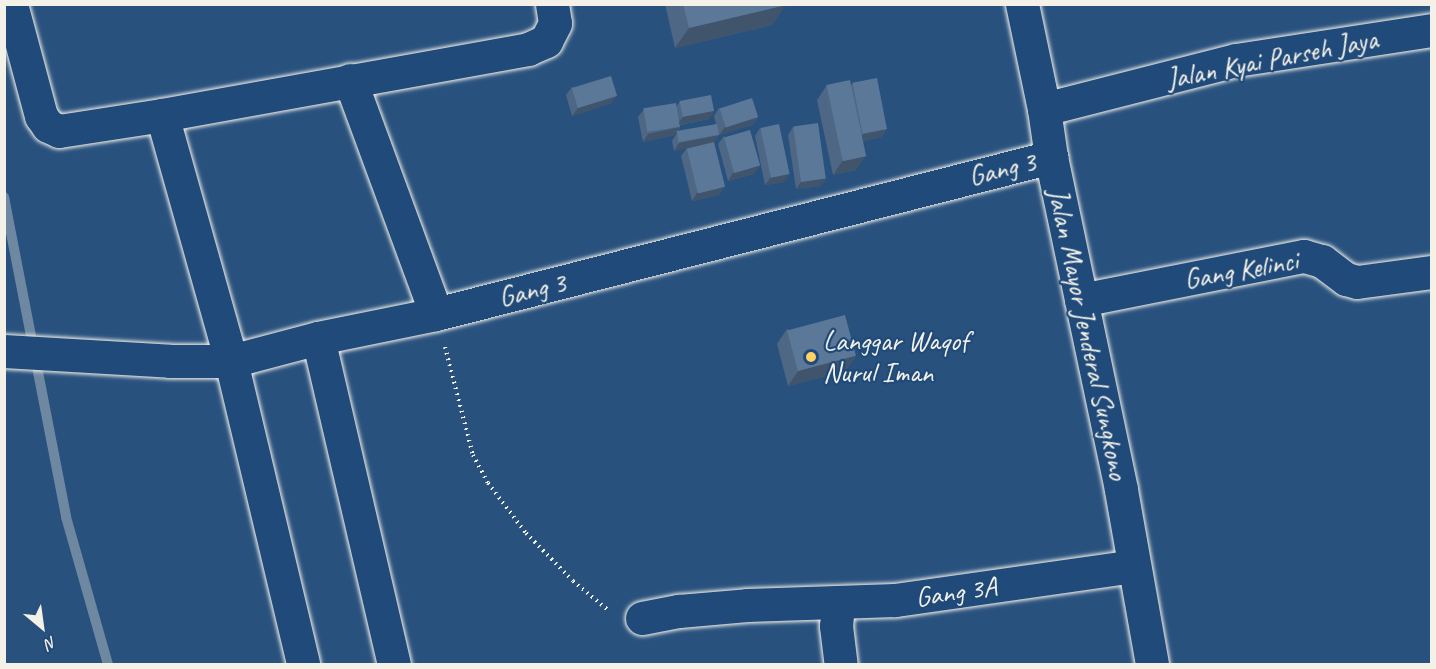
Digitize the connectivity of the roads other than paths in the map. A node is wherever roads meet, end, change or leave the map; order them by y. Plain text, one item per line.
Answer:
1 (12, 4) edge
2 (552, 4) edge
3 (1022, 4) edge
4 (1431, 30) edge
5 (350, 80) junction
6 (1044, 109) junction
7 (162, 115) junction
8 (1051, 157) junction
9 (1431, 272) edge
10 (1081, 300) junction
11 (436, 314) junction
12 (318, 338) junction
13 (4, 351) edge
14 (231, 361) junction
15 (1134, 566) junction
16 (838, 604) junction
17 (642, 618) road end
18 (303, 664) edge
19 (394, 664) edge
20 (841, 664) edge
21 (1152, 664) edge

1 - 7 street
2 - 5 street
3 - 6 street, Jalan Mayor Jenderal Sungkono
4 - 6 street, Jalan Kyai Parseh Jaya
5 - 7 street
5 - 11 street
6 - 8 street, Jalan Mayor Jenderal Sungkono
7 - 14 street
8 - 10 street, Jalan Mayor Jenderal Sungkono
8 - 11 street, Gang 3
9 - 10 street, Gang Kelinci
10 - 15 street, Jalan Mayor Jenderal Sungkono
11 - 12 street, Gang 3
12 - 14 street, Gang 3
12 - 19 street
13 - 14 street, Gang 3
14 - 18 street
15 - 16 street, Gang 3A
15 - 21 street, Jalan Mayor Jenderal Sungkono
16 - 17 street, Gang 3A
16 - 20 street

